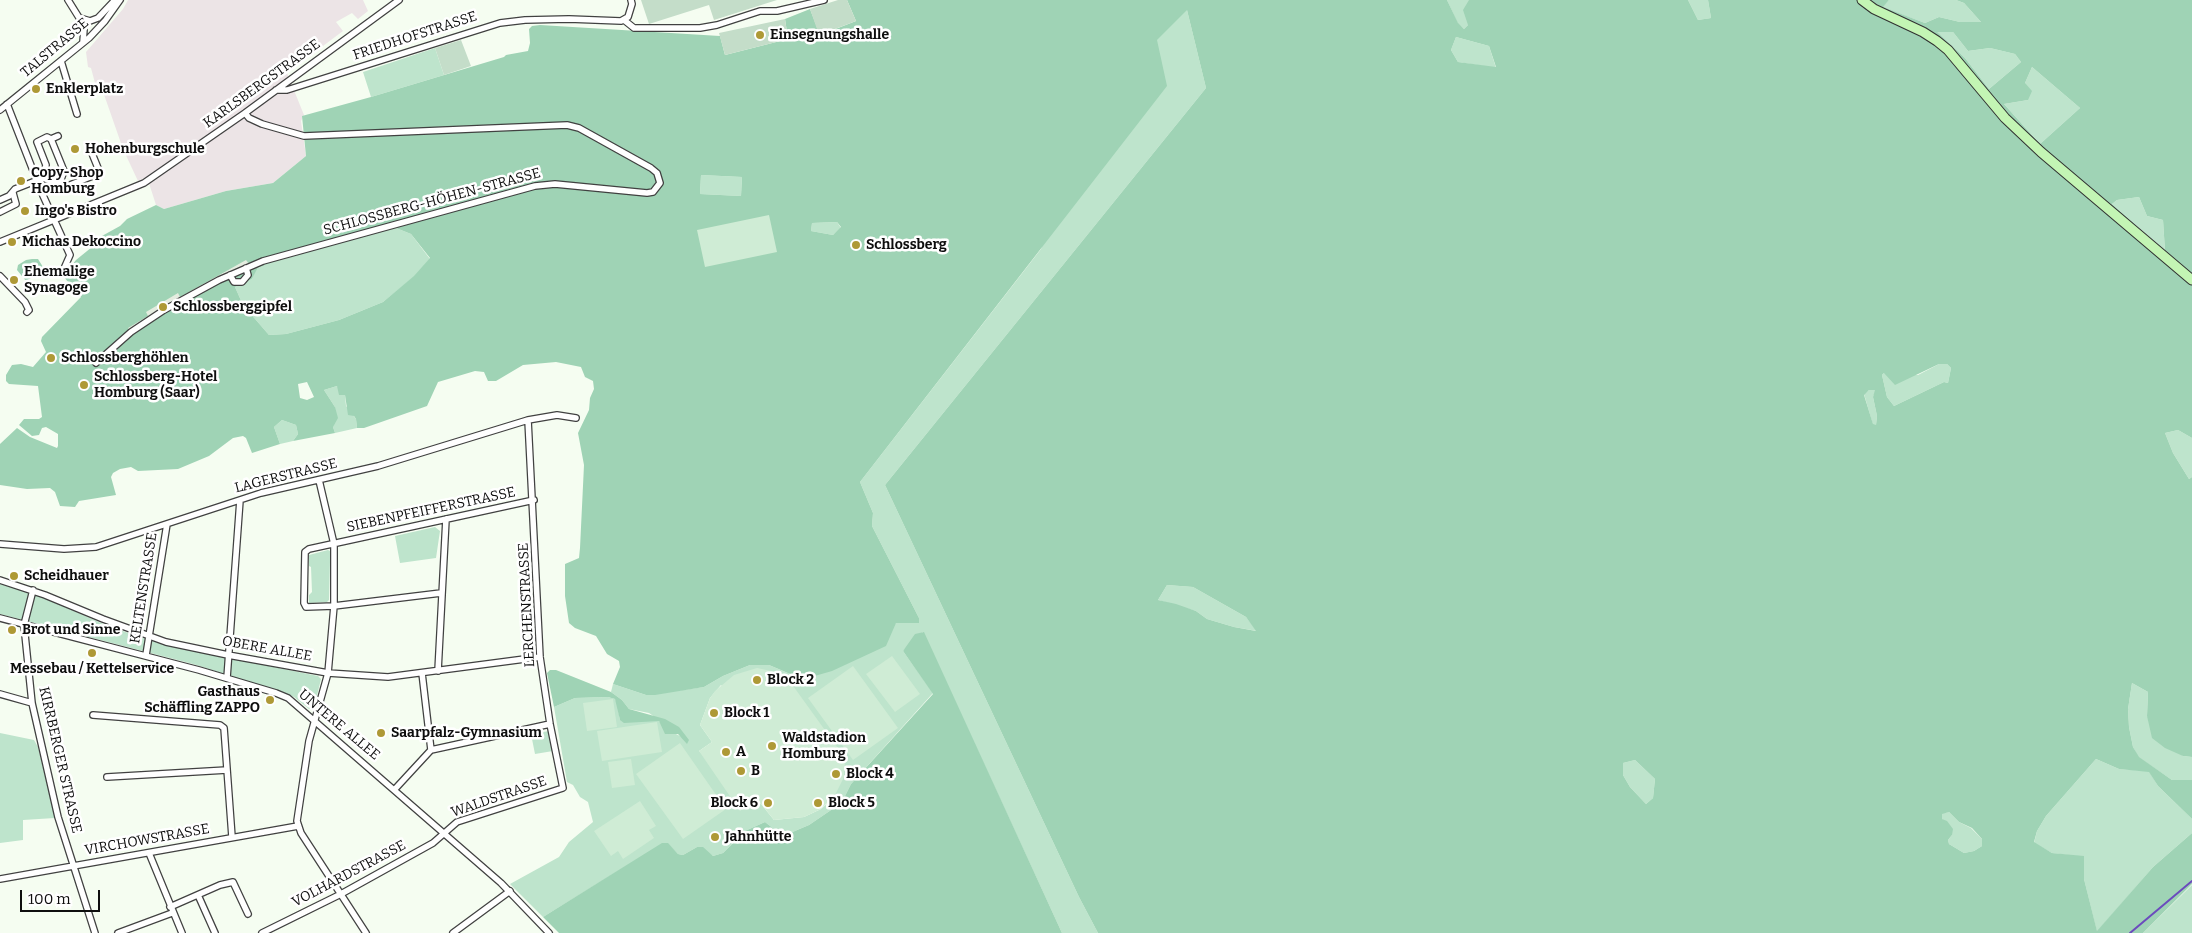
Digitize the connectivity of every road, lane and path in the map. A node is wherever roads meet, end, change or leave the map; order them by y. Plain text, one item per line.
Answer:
1 (68, 0) edge
2 (115, 0) edge
3 (120, 0) edge
4 (399, 0) edge
5 (631, 0) edge
6 (824, 0) edge
7 (1862, 0) edge
8 (80, 18) junction
9 (624, 20) junction
10 (83, 42) junction
11 (61, 61) junction
12 (276, 90) junction
13 (7, 104) junction
14 (0, 110) edge
15 (244, 113) junction
16 (77, 114) dead end
17 (58, 136) dead end
18 (51, 139) junction
19 (91, 151) dead end
20 (40, 179) junction
21 (59, 185) junction
22 (13, 193) junction
23 (0, 200) edge
24 (0, 212) edge
25 (54, 220) junction
26 (0, 242) edge
27 (246, 268) junction
28 (62, 273) dead end
29 (230, 275) junction
30 (0, 276) edge
31 (2192, 280) edge
32 (27, 312) dead end
33 (96, 363) dead end
34 (576, 418) dead end
35 (528, 420) junction
36 (319, 480) junction
37 (240, 500) junction
38 (534, 500) junction
39 (446, 519) junction
40 (167, 524) junction
41 (0, 544) edge
42 (334, 544) junction
43 (0, 580) edge
44 (33, 590) junction
45 (441, 593) junction
46 (334, 606) junction
47 (0, 618) edge
48 (24, 625) junction
49 (150, 637) junction
50 (146, 655) junction
51 (228, 655) junction
52 (540, 657) junction
53 (438, 671) junction
54 (328, 673) junction
55 (422, 673) junction
56 (226, 678) junction
57 (0, 694) edge
58 (32, 703) junction
59 (93, 715) dead end
60 (314, 719) junction
61 (550, 724) junction
62 (432, 750) junction
63 (227, 770) junction
64 (107, 777) dead end
65 (563, 788) joint
66 (394, 789) junction
67 (298, 826) junction
68 (444, 832) junction
69 (232, 837) junction
70 (149, 853) junction
71 (74, 866) junction
72 (0, 879) edge
73 (510, 891) junction
74 (341, 894) junction
75 (198, 895) junction
76 (171, 910) junction
77 (248, 914) dead end
78 (95, 933) edge
79 (118, 933) edge
80 (182, 933) edge
81 (215, 933) edge
82 (262, 933) edge
83 (366, 933) edge
84 (453, 933) edge
85 (549, 933) edge

1 - 8 street
2 - 8 street, TALSTRASSE
3 - 10 street, TALSTRASSE
4 - 12 street, KARLSBERGSTRASSE
5 - 9 street
6 - 9 street, FRIEDHOFSTRASSE
7 - 31 main road
8 - 10 street
9 - 12 street, FRIEDHOFSTRASSE
10 - 11 street, TALSTRASSE
11 - 13 street, TALSTRASSE
11 - 16 street
12 - 15 street, KARLSBERGSTRASSE
13 - 14 street, TALSTRASSE
13 - 20 street
15 - 25 street, KARLSBERGSTRASSE
15 - 27 street, SCHLOSSBERG-HÖHEN-STRASSE
17 - 18 street
18 - 20 street
18 - 21 street
19 - 21 street
20 - 21 street
20 - 22 street
20 - 25 street
22 - 23 street
22 - 24 street
25 - 26 street, KARLSBERGSTRASSE
25 - 28 street
27 - 29 street, SCHLOSSBERG-HÖHEN-STRASSE
27 - 29 street
29 - 33 street, SCHLOSSBERG-HÖHEN-STRASSE
30 - 32 street
34 - 35 street, LAGERSTRASSE
35 - 36 street, LAGERSTRASSE
35 - 38 street, LERCHENSTRASSE
36 - 37 street, LAGERSTRASSE
36 - 42 street
37 - 40 street, LAGERSTRASSE
37 - 51 street
38 - 39 street, SIEBENPFEIFFERSTRASSE
38 - 52 street, LERCHENSTRASSE
39 - 42 street, SIEBENPFEIFFERSTRASSE
39 - 45 street
40 - 41 street, LAGERSTRASSE
40 - 49 street, KELTENSTRASSE
42 - 46 street
42 - 46 street, SIEBENPFEIFFERSTRASSE
43 - 44 street, OBERE ALLEE
44 - 48 street, KIRRBERGER STRASSE
44 - 49 street, OBERE ALLEE
45 - 46 street
45 - 53 street
46 - 54 street
47 - 48 street, UNTERE ALLEE
48 - 50 street, UNTERE ALLEE
48 - 58 street, KIRRBERGER STRASSE
49 - 50 street, KELTENSTRASSE
49 - 51 street, OBERE ALLEE
50 - 56 street, UNTERE ALLEE
51 - 54 street, OBERE ALLEE
51 - 56 street
52 - 53 street, OBERE ALLEE
52 - 61 street, LERCHENSTRASSE
53 - 55 street, OBERE ALLEE
54 - 55 street, OBERE ALLEE
54 - 60 street
55 - 62 street
56 - 60 street, UNTERE ALLEE
57 - 58 street
58 - 71 street, KIRRBERGER STRASSE
59 - 63 street
60 - 66 street, UNTERE ALLEE
60 - 67 street
61 - 62 street
61 - 65 street, LERCHENSTRASSE
62 - 66 street
63 - 64 street
63 - 69 street
65 - 68 street, WALDSTRASSE
66 - 68 street, UNTERE ALLEE
67 - 69 street, VIRCHOWSTRASSE
67 - 74 street
68 - 73 street, UNTERE ALLEE
68 - 74 street, VOLHARDSTRASSE
69 - 70 street, VIRCHOWSTRASSE
70 - 71 street, VIRCHOWSTRASSE
70 - 76 street
71 - 72 street, VIRCHOWSTRASSE
71 - 78 street, KIRRBERGER STRASSE
73 - 84 street
73 - 85 street, UNTERE ALLEE
74 - 82 street, VOLHARDSTRASSE
74 - 83 street
75 - 76 street
75 - 77 street
75 - 81 street
76 - 79 street
76 - 80 street

